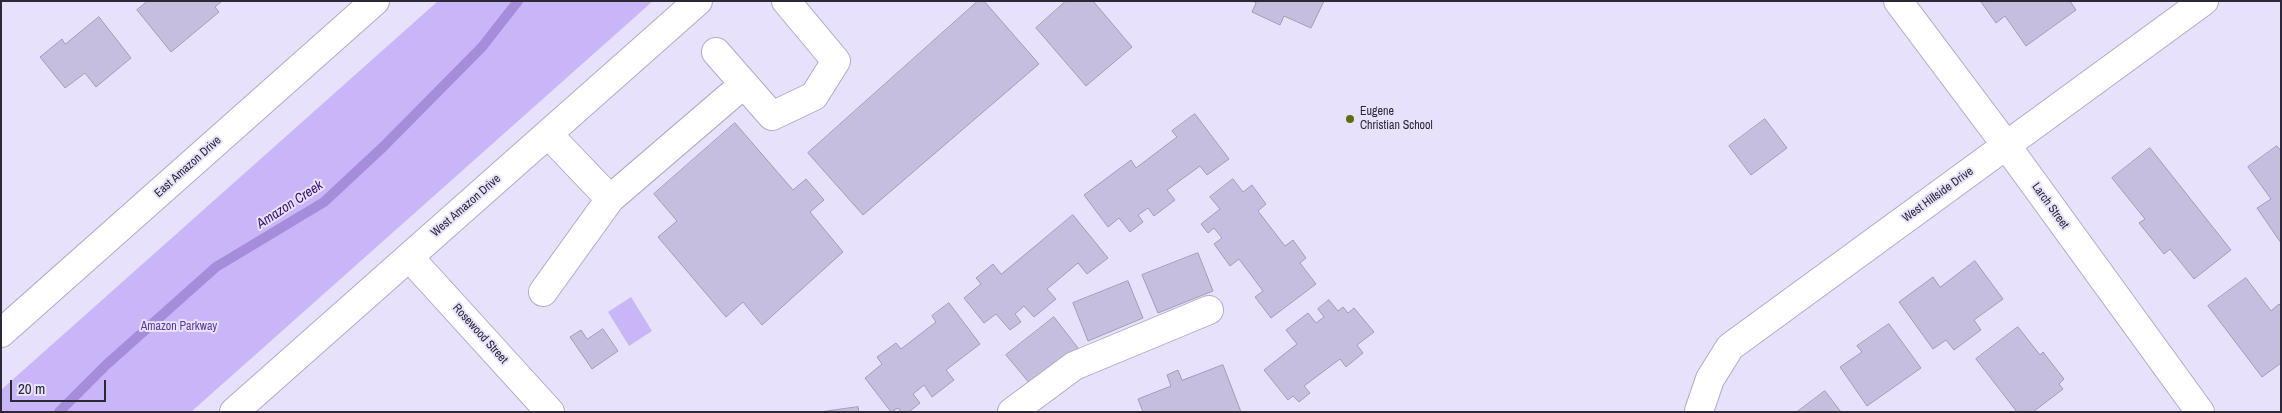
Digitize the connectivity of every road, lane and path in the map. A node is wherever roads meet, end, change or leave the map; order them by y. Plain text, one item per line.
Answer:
1 (375, 1) edge
2 (698, 1) edge
3 (786, 1) edge
4 (1898, 1) edge
5 (2204, 1) edge
6 (716, 52) dead end
7 (744, 84) junction
8 (548, 134) junction
9 (2006, 145) junction
10 (610, 199) junction
11 (409, 257) junction
12 (543, 292) dead end
13 (1209, 310) dead end
14 (1, 332) edge
15 (1699, 411) edge
16 (234, 412) edge
17 (550, 412) edge
18 (1012, 412) edge
19 (2200, 412) edge

1 - 14 street, East Amazon Drive
2 - 8 street, West Amazon Drive
3 - 7 street
4 - 9 street, Larch Street
5 - 9 street, West Hillside Drive
6 - 7 street
7 - 10 street
8 - 10 street
8 - 11 street, West Amazon Drive
9 - 15 street, West Hillside Drive
9 - 19 street, Larch Street
10 - 12 street
11 - 16 street, West Amazon Drive
11 - 17 street, Rosewood Street
13 - 18 street

